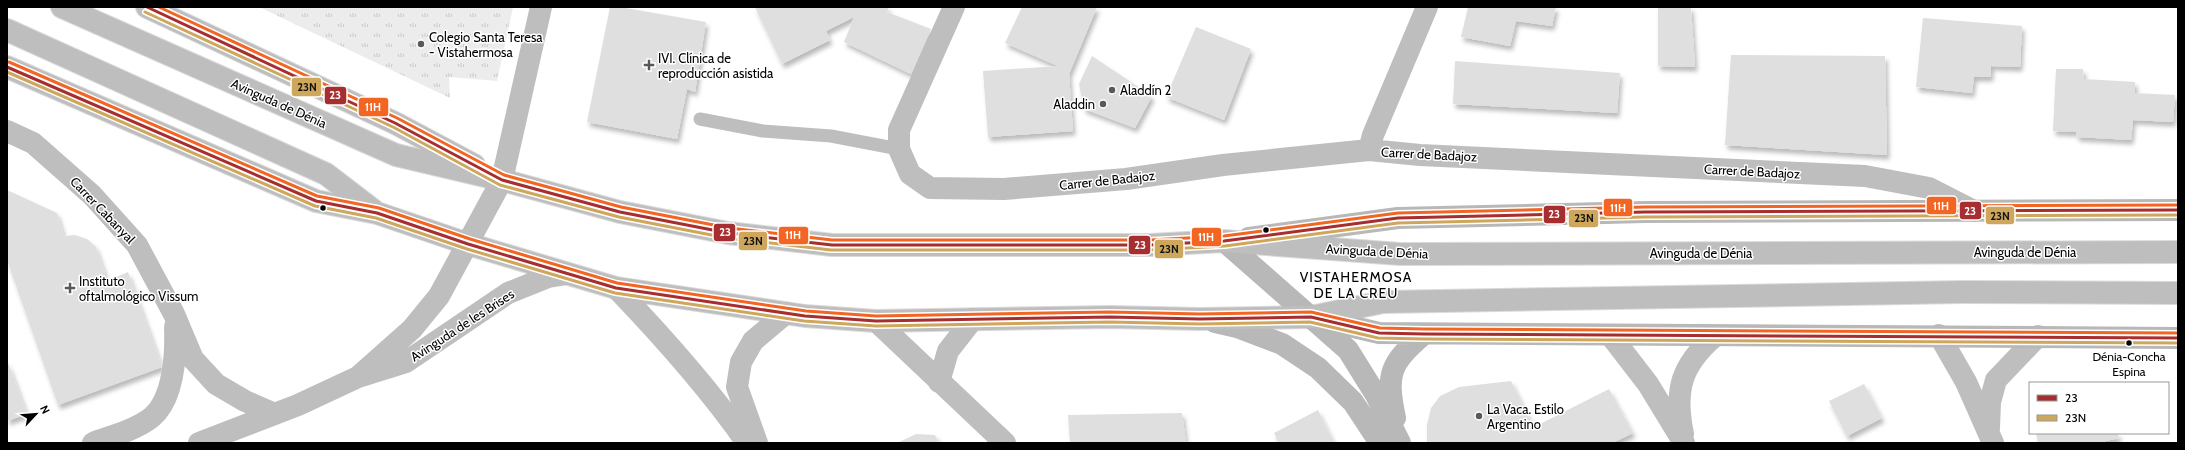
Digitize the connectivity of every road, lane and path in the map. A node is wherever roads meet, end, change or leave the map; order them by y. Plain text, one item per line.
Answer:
1 (62, 7) edge
2 (147, 7) edge
3 (541, 7) edge
4 (954, 7) edge
5 (1427, 7) edge
6 (7, 30) edge
7 (7, 67) edge
8 (700, 118) dead end
9 (7, 131) edge
10 (899, 149) junction
11 (1369, 150) junction
12 (502, 180) junction
13 (2178, 210) edge
14 (1974, 211) junction
15 (377, 213) junction
16 (1224, 241) junction
17 (468, 244) junction
18 (2178, 252) edge
19 (566, 274) junction
20 (616, 288) junction
21 (2178, 293) edge
22 (786, 313) junction
23 (174, 314) junction
24 (1311, 317) junction
25 (973, 319) junction
26 (1200, 319) junction
27 (876, 321) junction
28 (1424, 334) junction
29 (1939, 335) junction
30 (1611, 336) junction
31 (1715, 336) junction
32 (2038, 336) junction
33 (2178, 338) edge
34 (358, 377) junction
35 (939, 382) junction
36 (275, 414) junction
37 (1991, 436) edge
38 (1393, 442) edge
39 (92, 443) edge
40 (199, 443) edge
41 (747, 443) edge
42 (757, 443) edge
43 (1005, 443) edge
44 (1685, 443) edge

1 - 12 main road, Avinguda de Dénia
2 - 12 main road, Avinguda de Dénia
3 - 12 main road, Avinguda de les Brises
4 - 10 main road
5 - 11 main road
6 - 15 main road
7 - 15 main road
8 - 10 lane
9 - 23 main road, Carrer Cabanyal
10 - 11 main road, Carrer de Badajoz
11 - 14 main road, Carrer de Badajoz
12 - 16 main road, Avinguda de Dénia
12 - 17 main road, Avinguda de les Brises
13 - 14 main road, Avinguda de Dénia
14 - 16 main road, Avinguda de Dénia
15 - 17 main road
16 - 18 main road, Avinguda de Dénia
16 - 24 main road
17 - 19 main road
17 - 34 main road, Avinguda de les Brises
19 - 20 main road
19 - 34 main road, Avinguda de les Brises
20 - 22 main road
20 - 41 main road
21 - 24 main road
22 - 27 main road
22 - 42 main road
23 - 36 main road
23 - 39 main road
24 - 26 main road
24 - 28 main road
24 - 38 main road
25 - 26 main road
25 - 27 main road
25 - 35 main road
26 - 38 main road
27 - 35 main road
28 - 30 main road
28 - 38 main road
29 - 31 main road
29 - 32 main road
29 - 37 main road
30 - 31 main road
30 - 44 main road
31 - 44 main road
32 - 33 main road
32 - 37 main road
34 - 36 main road, Avinguda de les Brises
35 - 43 main road
36 - 40 main road, Avinguda de les Brises

